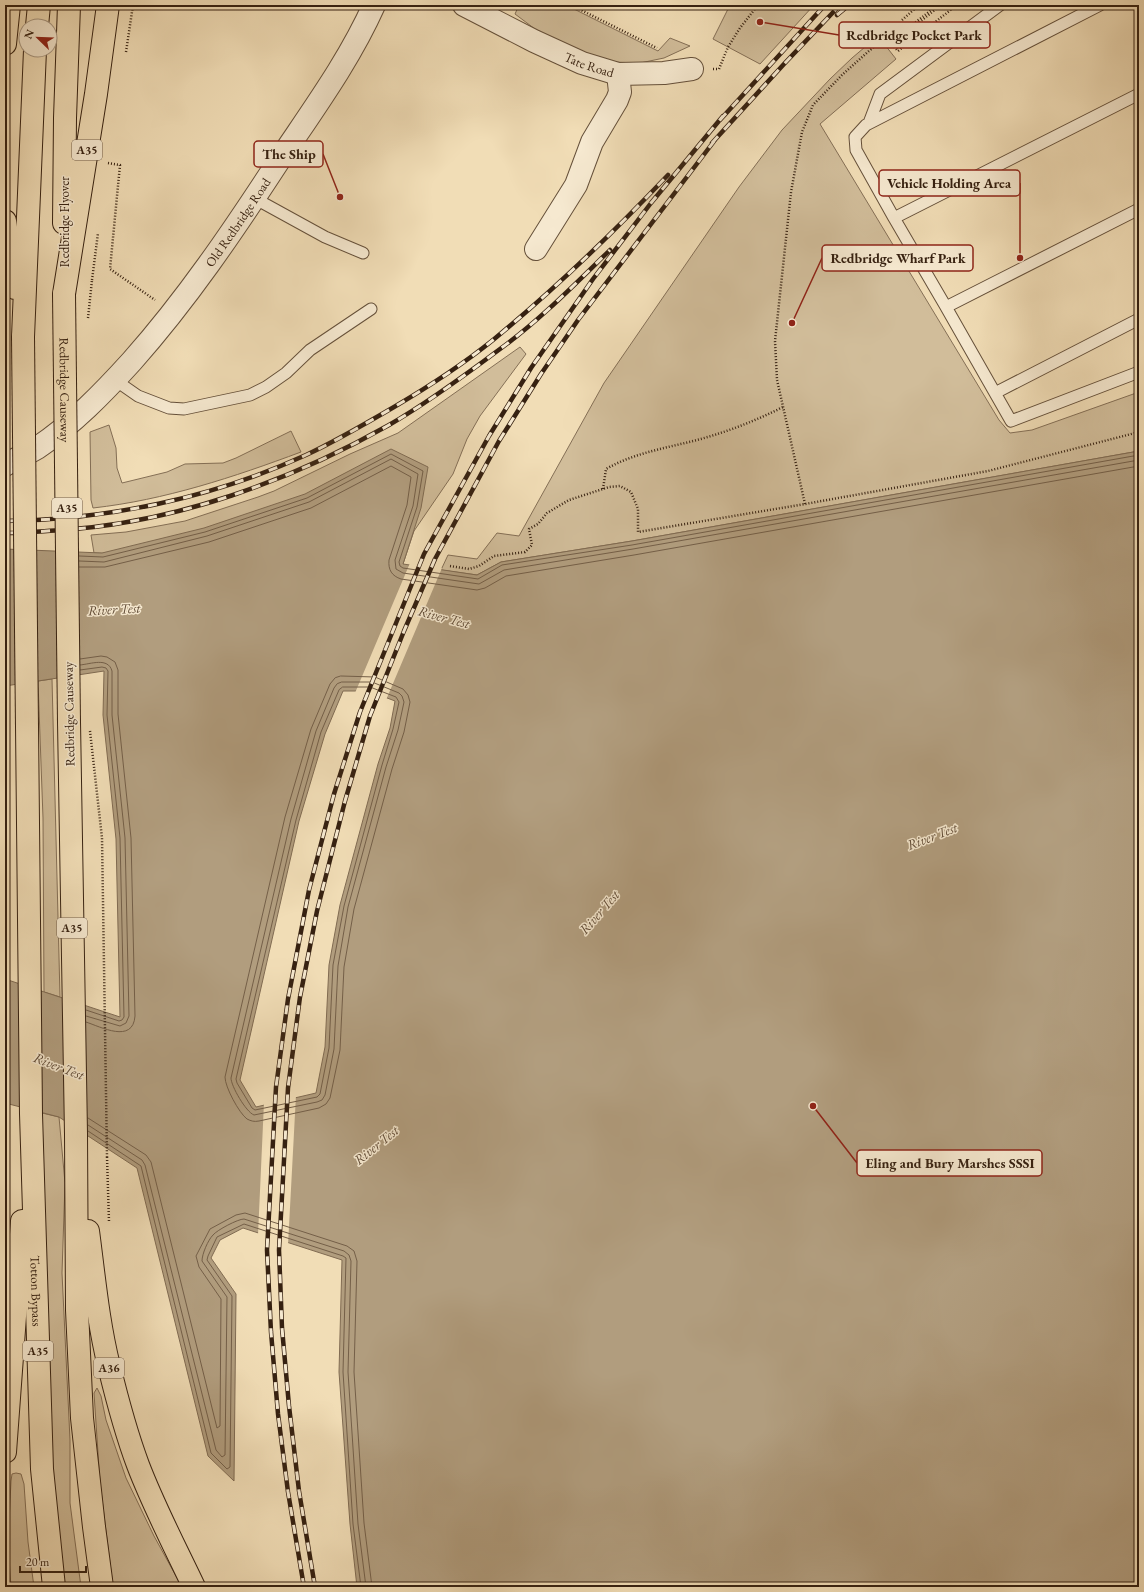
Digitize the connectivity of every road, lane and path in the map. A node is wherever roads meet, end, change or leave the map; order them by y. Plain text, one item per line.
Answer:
1 (9, 5) edge
2 (38, 5) edge
3 (69, 5) edge
4 (108, 5) edge
5 (374, 5) edge
6 (464, 5) edge
7 (571, 5) edge
8 (758, 5) edge
9 (919, 5) edge
10 (938, 5) edge
11 (941, 5) edge
12 (957, 5) edge
13 (1000, 5) edge
14 (1100, 5) edge
15 (498, 13) edge
16 (37, 18) edge
17 (902, 20) dead end
18 (5, 44) edge
19 (657, 48) dead end
20 (35, 58) edge
21 (692, 69) joint
22 (618, 74) junction
23 (1139, 94) edge
24 (869, 123) junction
25 (108, 163) dead end
26 (254, 198) junction
27 (1139, 208) edge
28 (894, 218) junction
29 (5, 221) edge
30 (536, 248) dead end
31 (363, 253) dead end
32 (92, 280) dead end
33 (64, 294) junction
34 (946, 307) junction
35 (371, 309) dead end
36 (174, 312) junction
37 (88, 319) dead end
38 (1139, 319) edge
39 (23, 337) junction
40 (1139, 372) edge
41 (115, 380) junction
42 (994, 393) junction
43 (783, 407) junction
44 (1139, 432) edge
45 (5, 465) edge
46 (603, 489) junction
47 (805, 504) junction
48 (450, 566) dead end
49 (90, 729) dead end
50 (31, 1114) junction
51 (76, 1134) junction
52 (109, 1224) dead end
53 (5, 1452) edge
54 (54, 1587) edge
55 (102, 1587) edge
56 (194, 1587) edge

1 - 18 main road
2 - 16 main road
3 - 33 main road, Redbridge Flyover / A35
4 - 33 main road, A35
5 - 26 street, Old Redbridge Road
6 - 15 street, Tate Road
7 - 19 path
8 - 21 path
9 - 17 path
10 - 43 path
11 - 12 path
13 - 24 lane
14 - 24 lane
15 - 22 street, Tate Road
20 - 39 main road, A35
21 - 22 street, Tate Road
22 - 30 street
23 - 28 lane
24 - 28 lane
25 - 36 path
26 - 31 lane
26 - 36 street, Old Redbridge Road
27 - 34 lane
28 - 34 lane
29 - 39 main road, A35
32 - 37 path, bridge
33 - 51 main road, Redbridge Causeway / A35, bridge
34 - 42 lane
35 - 41 lane
36 - 41 street, Old Redbridge Road
38 - 42 lane
39 - 50 main road, A35, bridge
40 - 42 lane
41 - 45 street, Old Redbridge Road
43 - 46 path
43 - 47 path
44 - 47 path
46 - 47 path
46 - 48 path
49 - 52 path, bridge
50 - 53 main road
50 - 54 main road, Totton Bypass / A35
51 - 55 main road, A35
51 - 56 main road, A36

